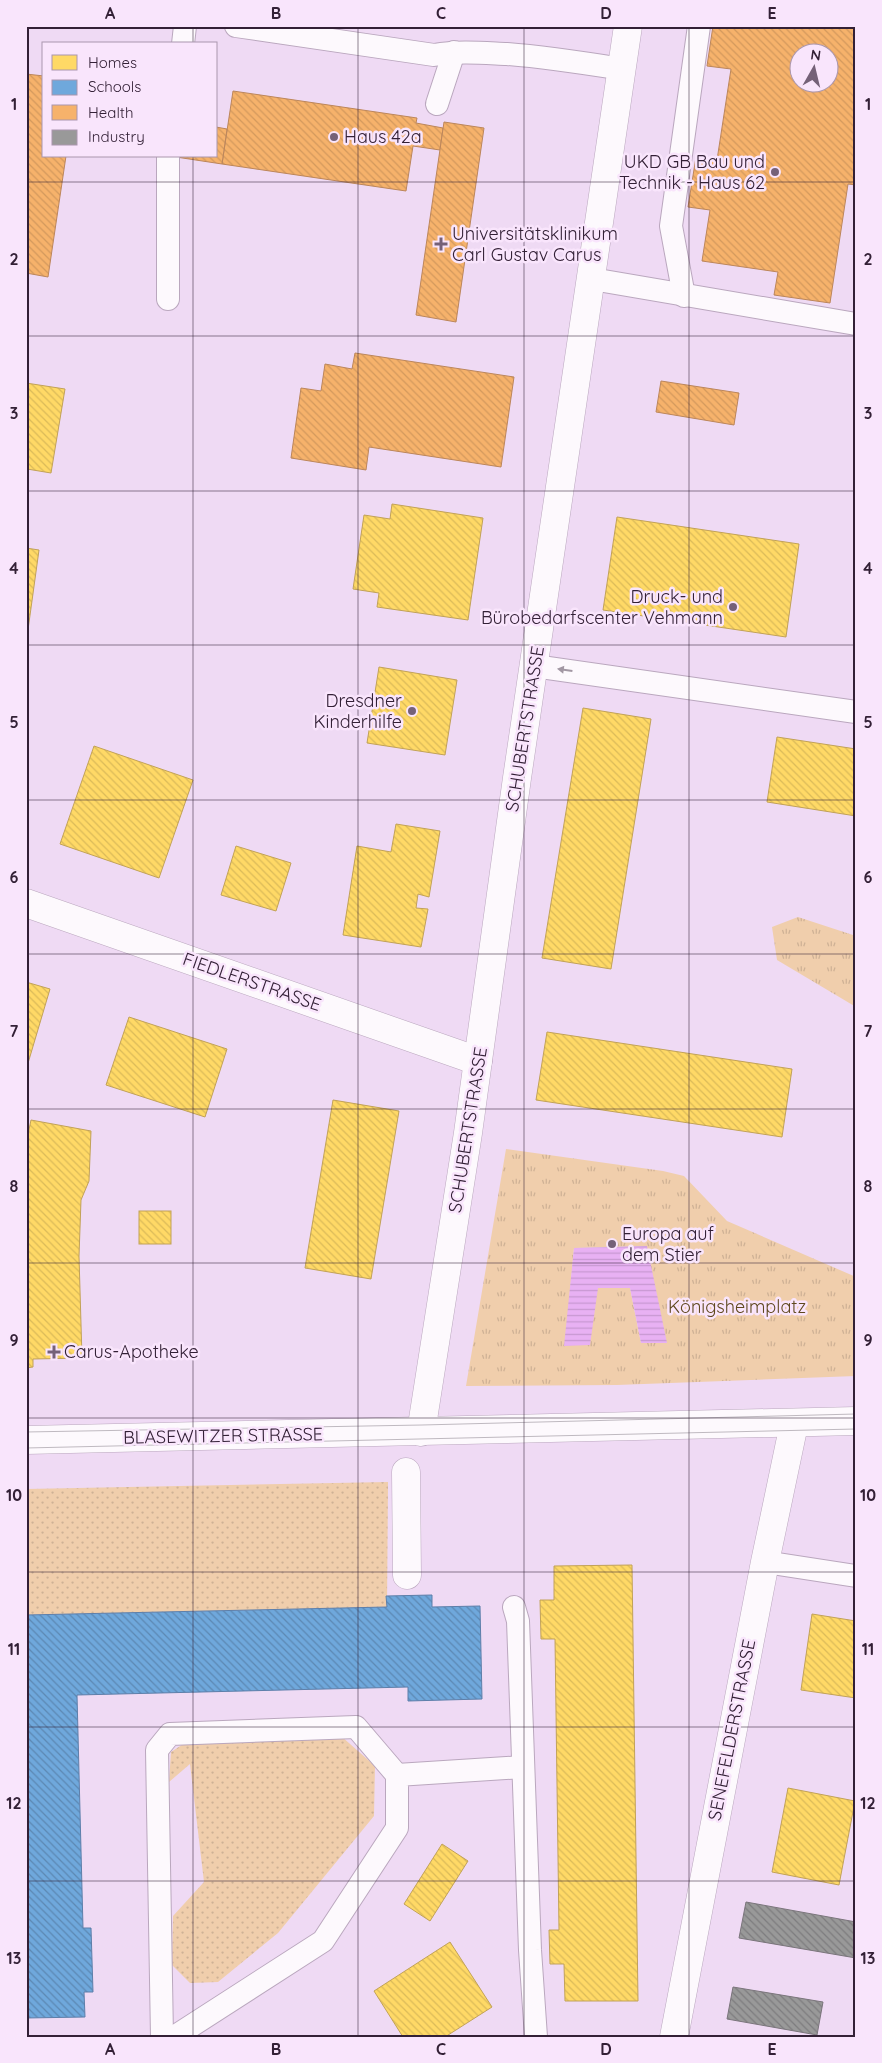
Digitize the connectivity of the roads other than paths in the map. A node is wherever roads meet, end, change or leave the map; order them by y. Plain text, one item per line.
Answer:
1 (185, 26) edge
2 (236, 26) edge
3 (628, 26) edge
4 (699, 26) edge
5 (183, 42) edge
6 (454, 52) junction
7 (622, 69) junction
8 (437, 104) dead end
9 (168, 158) edge
10 (592, 279) junction
11 (684, 296) junction
12 (168, 299) dead end
13 (856, 324) edge
14 (534, 666) junction
15 (856, 712) edge
16 (26, 903) edge
17 (478, 1061) junction
18 (856, 1421) edge
19 (794, 1424) junction
20 (421, 1432) junction
21 (26, 1440) edge
22 (406, 1472) dead end
23 (765, 1562) junction
24 (408, 1575) dead end
25 (856, 1576) edge
26 (514, 1607) dead end
27 (523, 1767) junction
28 (397, 1775) junction
29 (162, 2037) edge
30 (174, 2037) edge
31 (536, 2037) edge
32 (674, 2037) edge

1 - 5 lane
2 - 6 lane
3 - 7 street, SCHUBERTSTRASSE
4 - 11 lane
6 - 7 lane
6 - 8 lane
7 - 10 street, SCHUBERTSTRASSE
9 - 12 lane
10 - 11 lane
10 - 14 street, SCHUBERTSTRASSE
11 - 13 lane
15 -> 14 lane
14 - 17 street, SCHUBERTSTRASSE
16 - 17 street, FIEDLERSTRASSE
17 - 20 street, SCHUBERTSTRASSE
18 - 19 street
19 - 20 street
19 - 23 street, SENEFELDERSTRASSE
20 - 21 street, BLASEWITZER STRASSE
22 - 24 street
23 - 25 lane
23 - 32 street, SENEFELDERSTRASSE
26 - 27 lane
27 - 28 lane
27 - 31 lane
28 - 29 lane
28 - 30 lane

